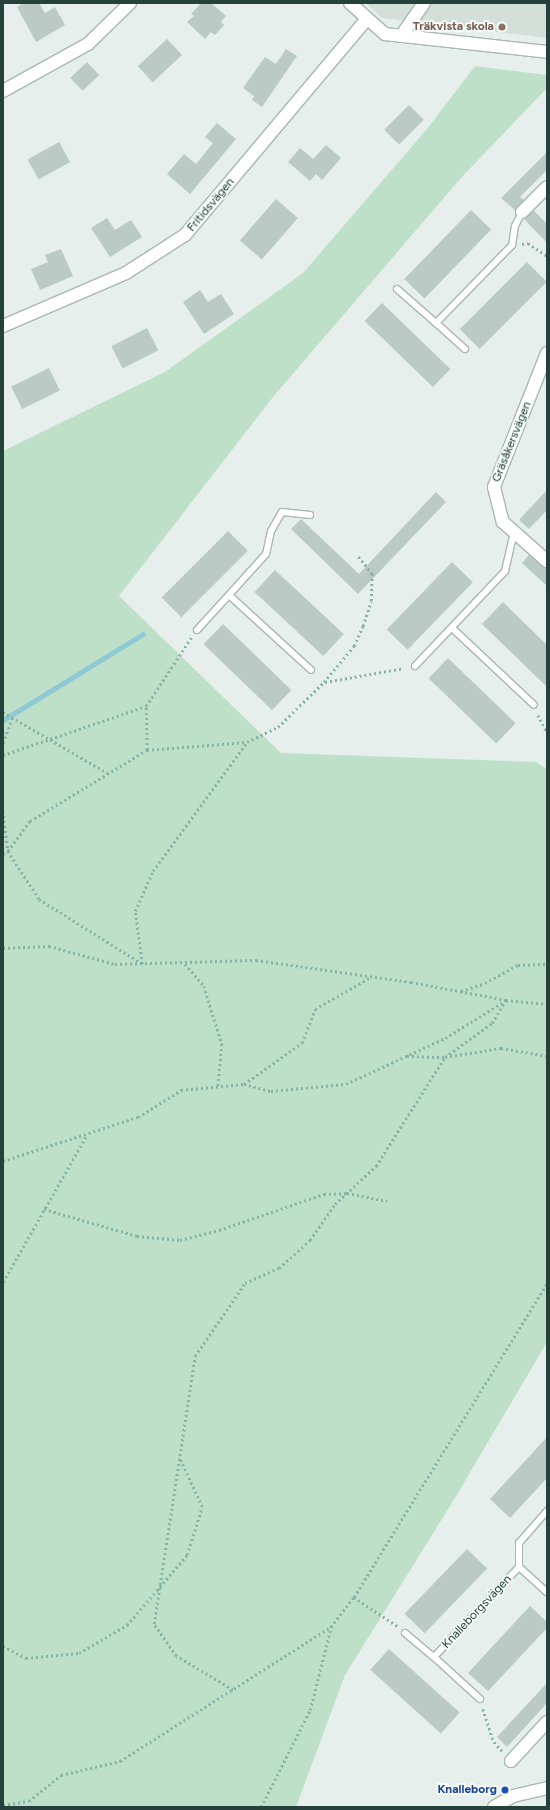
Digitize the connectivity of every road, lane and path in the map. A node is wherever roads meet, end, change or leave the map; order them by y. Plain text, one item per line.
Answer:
1 (130, 3) edge
2 (350, 3) edge
3 (424, 3) edge
4 (367, 19) junction
5 (401, 36) junction
6 (547, 52) edge
7 (3, 91) edge
8 (547, 187) edge
9 (522, 212) joint
10 (512, 244) junction
11 (547, 256) edge
12 (397, 289) dead end
13 (436, 323) junction
14 (3, 326) edge
15 (465, 349) dead end
16 (547, 354) edge
17 (310, 515) dead end
18 (514, 532) junction
19 (358, 557) dead end
20 (547, 561) edge
21 (229, 595) junction
22 (452, 628) junction
23 (197, 630) joint
24 (415, 666) joint
25 (311, 670) dead end
26 (324, 682) junction
27 (534, 705) joint
28 (146, 706) junction
29 (4, 713) edge
30 (12, 718) junction
31 (547, 732) edge
32 (46, 739) junction
33 (247, 742) junction
34 (3, 743) edge
35 (147, 750) junction
36 (3, 755) edge
37 (109, 774) junction
38 (3, 811) edge
39 (8, 851) junction
40 (3, 854) edge
41 (3, 948) edge
42 (142, 964) junction
43 (185, 964) junction
44 (547, 964) edge
45 (372, 977) junction
46 (460, 992) junction
47 (506, 1000) junction
48 (547, 1004) edge
49 (405, 1056) junction
50 (547, 1056) edge
51 (445, 1057) junction
52 (244, 1084) junction
53 (218, 1087) junction
54 (88, 1135) junction
55 (3, 1161) edge
56 (347, 1193) junction
57 (387, 1201) dead end
58 (44, 1209) junction
59 (3, 1282) edge
60 (547, 1283) edge
61 (179, 1457) junction
62 (547, 1512) edge
63 (519, 1567) junction
64 (160, 1587) junction
65 (547, 1592) edge
66 (354, 1597) junction
67 (331, 1627) junction
68 (404, 1633) joint
69 (3, 1646) edge
70 (434, 1657) junction
71 (233, 1690) junction
72 (480, 1699) joint
73 (547, 1722) edge
74 (511, 1761) joint
75 (547, 1788) edge
76 (3, 1805) edge
77 (261, 1807) edge
78 (494, 1807) edge

1 - 7 street
2 - 4 street
3 - 5 street
4 - 5 street
4 - 14 street, Fritidsvägen
5 - 6 street
8 - 9 street
9 - 10 lane
10 - 11 path
10 - 13 lane
12 - 13 lane
13 - 15 lane
16 - 18 street, Gräsåkersvägen
17 - 21 lane
18 - 20 street, Gräsåkersvägen
18 - 22 lane
19 - 26 path
21 - 23 lane
21 - 25 lane
22 - 24 lane
22 - 27 lane
23 - 28 path
24 - 26 path
26 - 33 path
27 - 31 path
28 - 32 path
28 - 35 path
29 - 30 path
30 - 32 path
30 - 34 path
32 - 36 path
32 - 37 path
33 - 35 path
33 - 42 path
35 - 37 path
37 - 39 path
38 - 39 path
39 - 40 path
39 - 42 path
41 - 42 path
42 - 43 path
43 - 45 path
43 - 53 path
44 - 46 path
45 - 46 path
45 - 52 path
46 - 47 path
47 - 48 path
47 - 49 path
47 - 51 path
49 - 51 path
49 - 52 path
50 - 51 path
51 - 56 path
52 - 53 path
53 - 54 path
54 - 55 path
54 - 58 path
56 - 57 path
56 - 58 path
56 - 61 path
58 - 59 path
60 - 66 path
61 - 64 path
61 - 64 path
62 - 63 lane, Knalleborgsvägen
63 - 65 lane, Knalleborgsvägen
63 - 70 lane, Knalleborgsvägen
64 - 69 path
64 - 71 path
66 - 67 path
66 - 68 path
67 - 71 path
67 - 77 path
68 - 70 lane, Knalleborgsvägen
70 - 72 lane, Knalleborgsvägen
71 - 76 path
72 - 74 path
73 - 74 street
75 - 78 street

